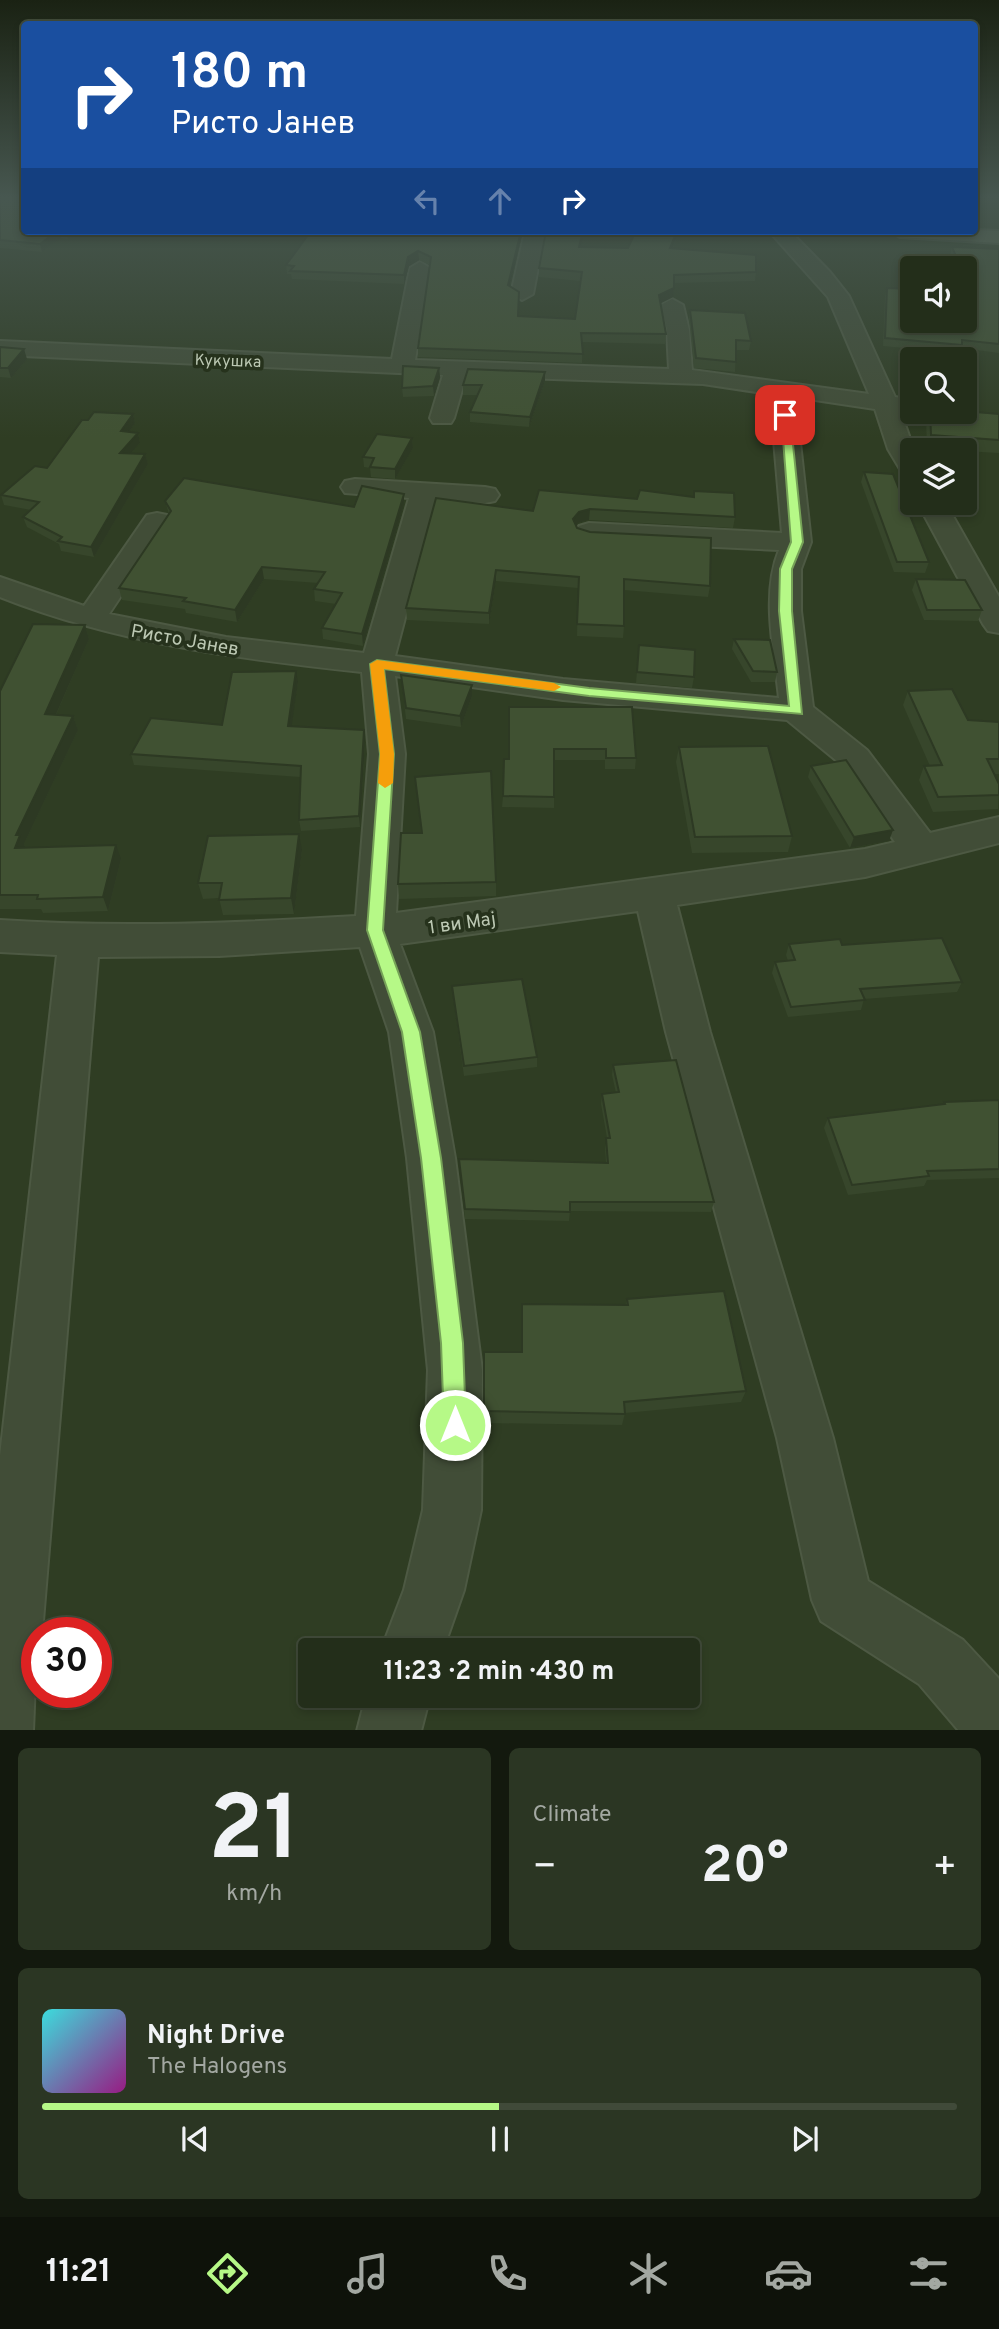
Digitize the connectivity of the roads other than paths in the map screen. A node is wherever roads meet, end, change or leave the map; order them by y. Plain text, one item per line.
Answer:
1 (418, 277) edge
2 (526, 277) edge
3 (824, 277) edge
4 (522, 294) edge
5 (671, 305) edge
6 (0, 348) edge
7 (402, 365) junction
8 (457, 366) junction
9 (681, 376) junction
10 (782, 389) junction
11 (885, 404) junction
12 (900, 406) edge
13 (442, 418) dead end
14 (900, 446) edge
15 (355, 487) dead end
16 (425, 491) junction
17 (485, 495) dead end
18 (938, 515) edge
19 (157, 521) dead end
20 (589, 532) edge
21 (797, 542) junction
22 (0, 586) edge
23 (90, 619) junction
24 (999, 624) edge
25 (377, 664) junction
26 (797, 711) junction
27 (999, 830) edge
28 (919, 847) junction
29 (654, 894) junction
30 (375, 930) junction
31 (0, 936) edge
32 (79, 941) junction
33 (416, 1638) edge
34 (395, 1708) edge
35 (999, 1727) edge
36 (1, 1730) edge
37 (389, 1730) edge

1 - 7 street
2 - 4 street
3 - 11 street
5 - 9 street
6 - 7 street, Кукушка
7 - 8 street, Кукушка
8 - 9 street, Кукушка
8 - 13 street
9 - 10 street, Кукушка
10 - 11 street, Кукушка
10 - 21 street
11 - 12 street, Кукушка
11 - 14 street
15 - 16 street
16 - 17 street
16 - 25 street
18 - 24 street
19 - 23 street
20 - 21 street
21 - 26 street
22 - 23 street, Ристо Јанев
23 - 25 street, Ристо Јанев
25 - 26 street, Ристо Јанев
25 - 30 street
26 - 28 street
27 - 28 street, 1 ви Мај
28 - 29 street, 1 ви Мај
29 - 30 street, 1 ви Мај
29 - 35 street
30 - 32 street, 1 ви Мај
30 - 33 street
31 - 32 street, 1 ви Мај
32 - 36 street
34 - 37 street

